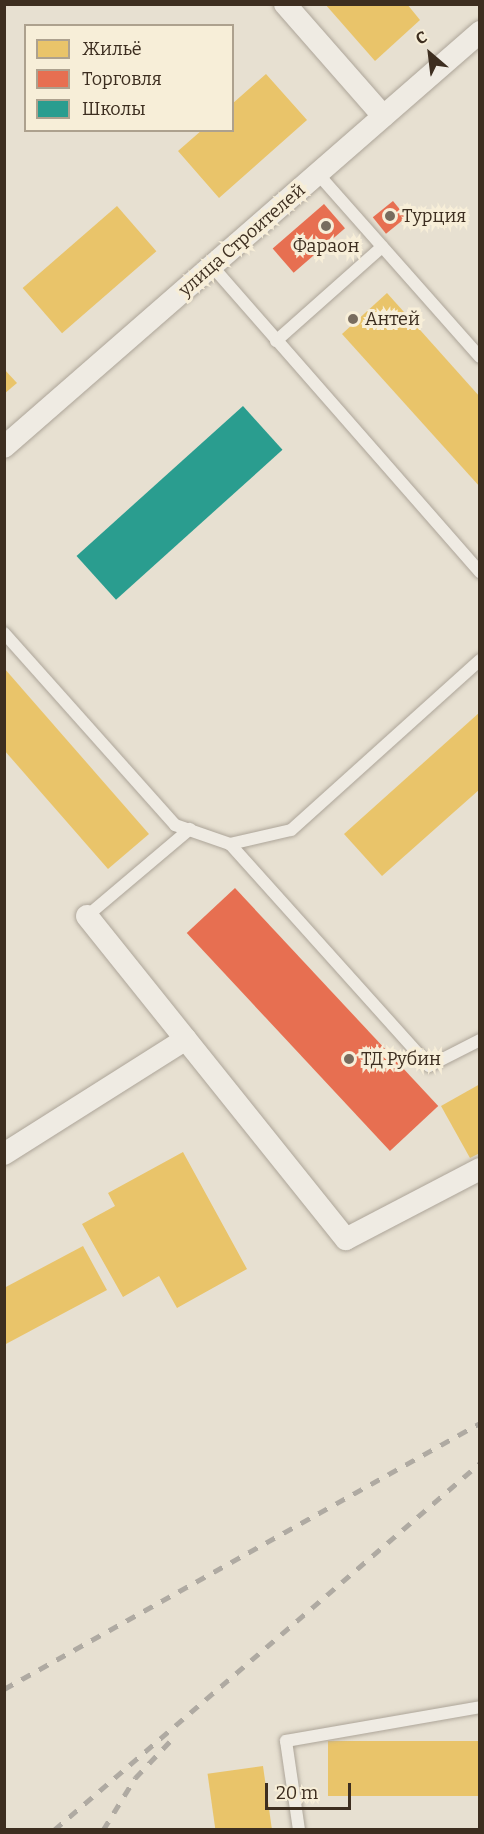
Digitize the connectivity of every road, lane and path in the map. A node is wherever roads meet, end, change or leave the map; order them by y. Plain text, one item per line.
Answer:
1 (285, 4) edge
2 (480, 32) edge
3 (383, 116) junction
4 (318, 174) junction
5 (382, 247) junction
6 (212, 266) junction
7 (276, 341) junction
8 (480, 357) edge
9 (4, 447) edge
10 (480, 572) edge
11 (4, 633) edge
12 (480, 660) edge
13 (190, 829) junction
14 (230, 844) junction
15 (87, 916) joint
16 (186, 1039) junction
17 (480, 1040) edge
18 (4, 1154) edge
19 (480, 1168) edge
20 (480, 1707) edge
21 (299, 1830) edge

1 - 3 street
2 - 3 street, улица Строителей
3 - 4 street, улица Строителей
4 - 5 lane
4 - 6 street, улица Строителей
5 - 7 lane
5 - 8 lane
6 - 7 lane
6 - 9 street, улица Строителей
7 - 10 lane
11 - 13 lane
12 - 14 lane
13 - 14 lane
13 - 15 lane
14 - 17 lane
15 - 16 street
16 - 18 street
16 - 19 street
20 - 21 lane

